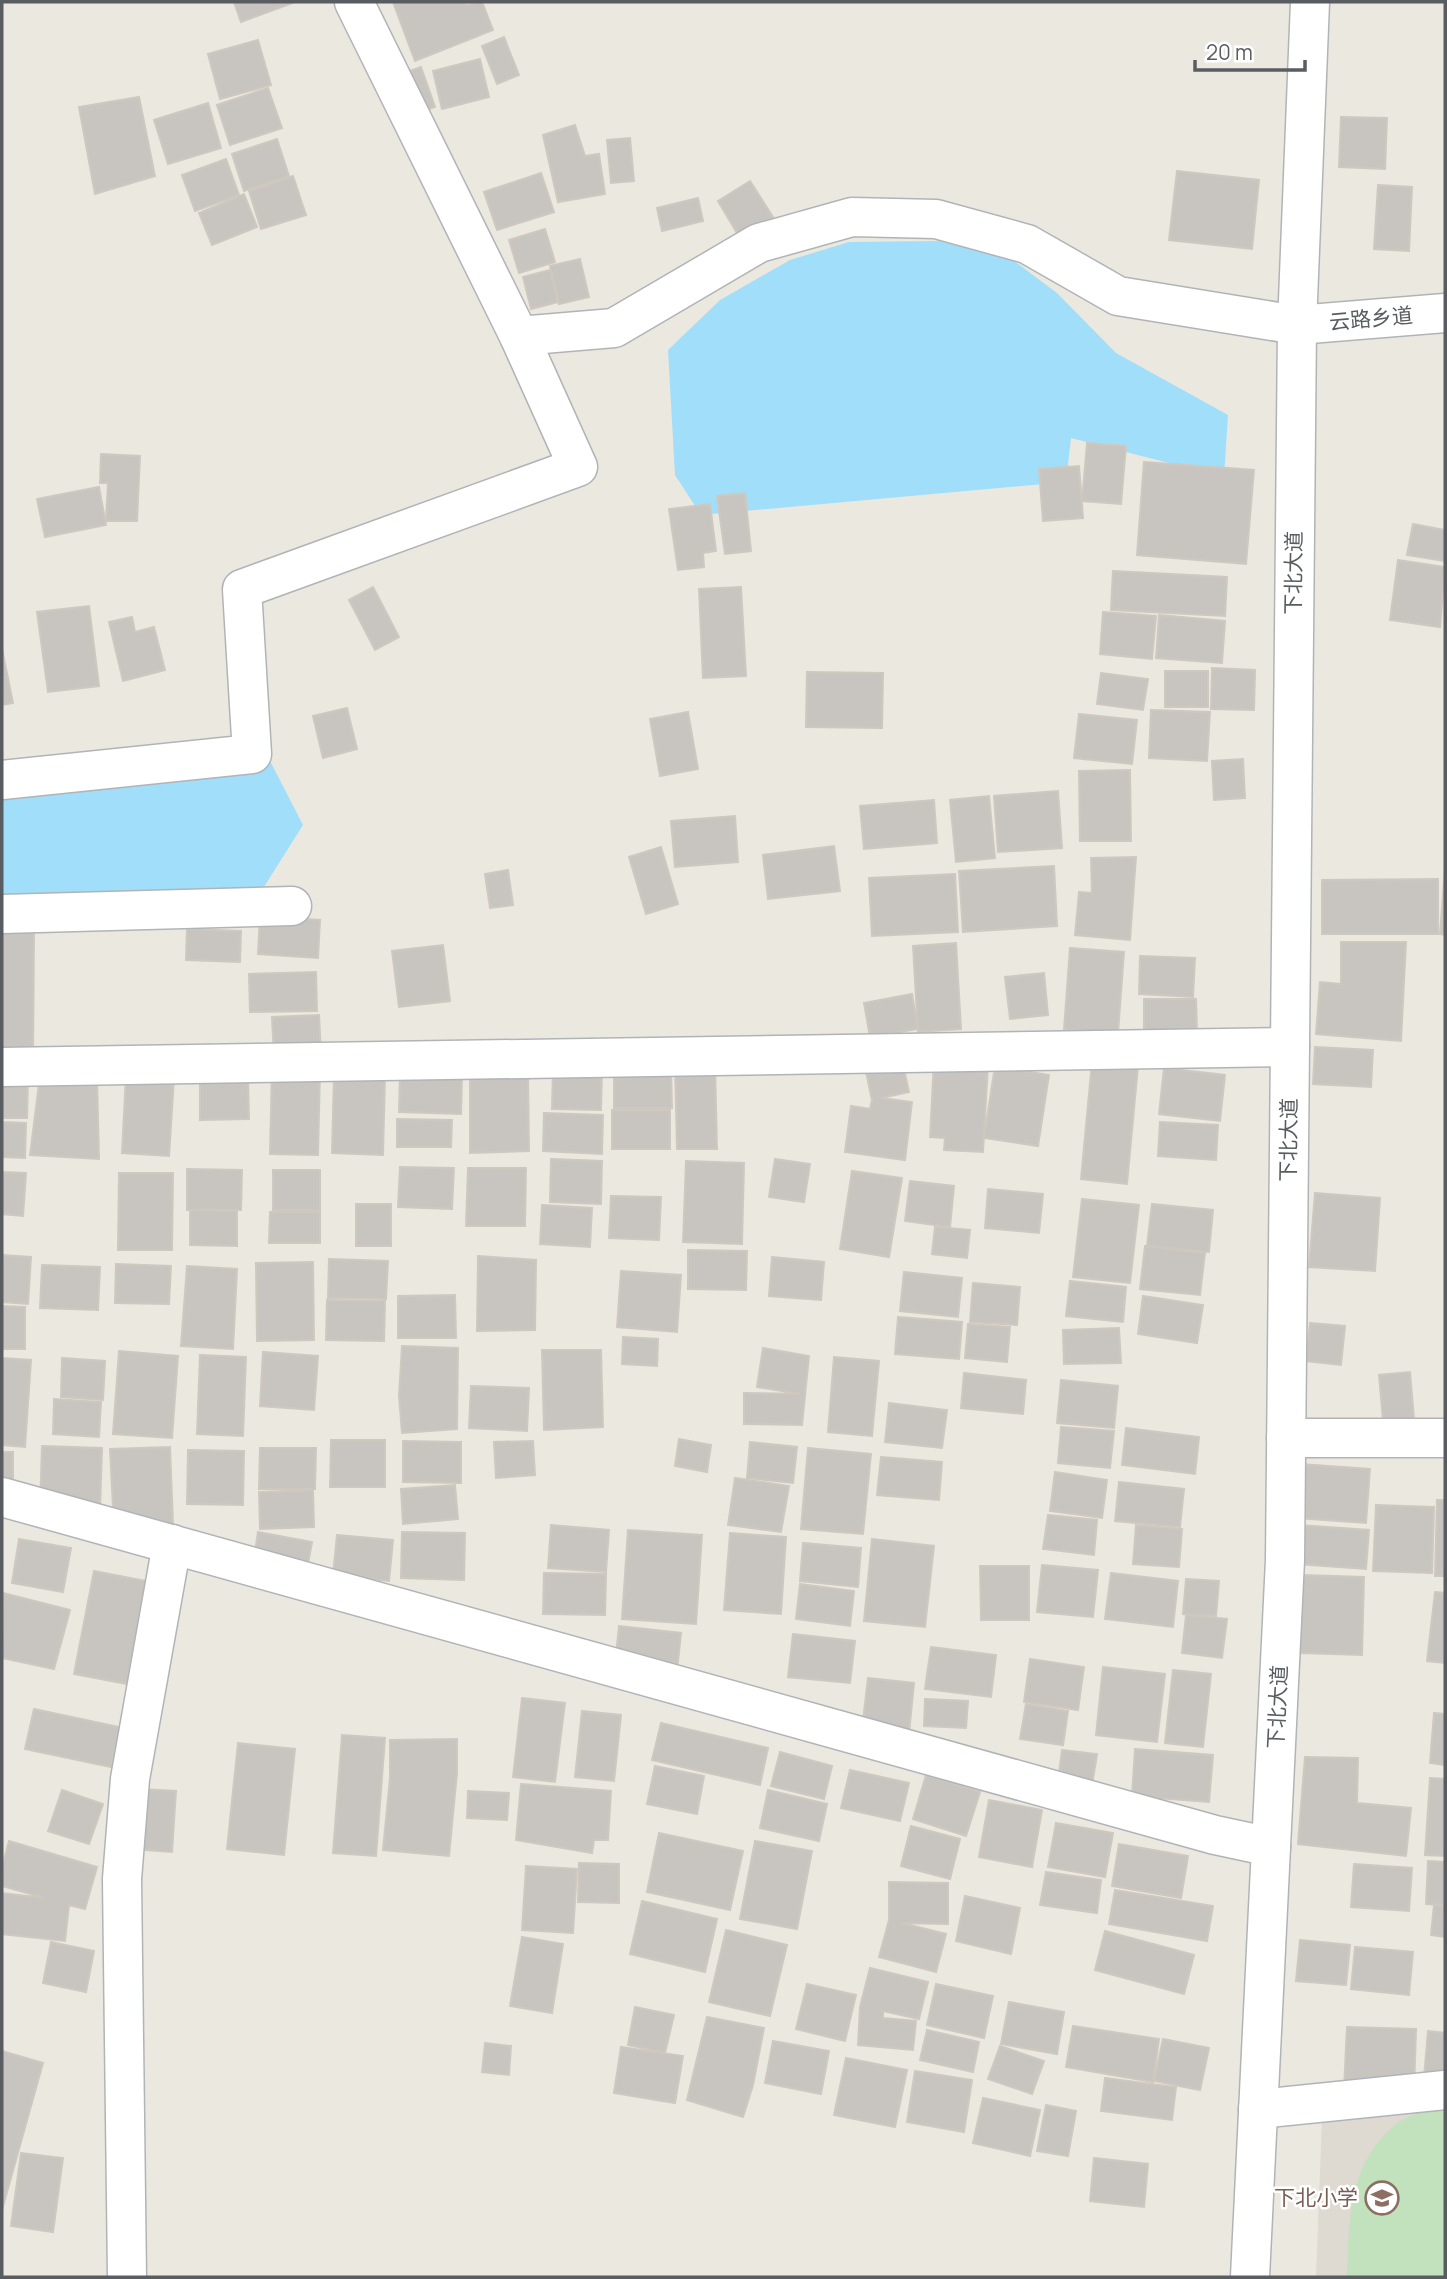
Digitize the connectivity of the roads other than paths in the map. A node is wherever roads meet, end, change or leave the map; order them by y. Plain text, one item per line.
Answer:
1 (354, 2) edge
2 (1310, 2) edge
3 (1445, 313) edge
4 (1297, 324) junction
5 (519, 336) junction
6 (2, 780) edge
7 (292, 906) dead end
8 (2, 914) edge
9 (1290, 1047) junction
10 (2, 1067) edge
11 (1286, 1438) junction
12 (1445, 1438) edge
13 (2, 1497) edge
14 (172, 1544) junction
15 (1271, 1847) junction
16 (1445, 2090) edge
17 (1258, 2109) junction
18 (127, 2277) edge
19 (1250, 2277) edge

1 - 5 street
2 - 4 street, 下北大道
3 - 4 street, 云路乡道
4 - 5 street, 云路乡道
4 - 9 street, 下北大道
5 - 6 street
7 - 8 street
9 - 10 street
9 - 11 street, 下北大道
11 - 12 street
11 - 15 street, 下北大道
13 - 14 street
14 - 15 street
14 - 18 street
15 - 17 street, 下北大道
16 - 17 street
17 - 19 street, 下北大道

